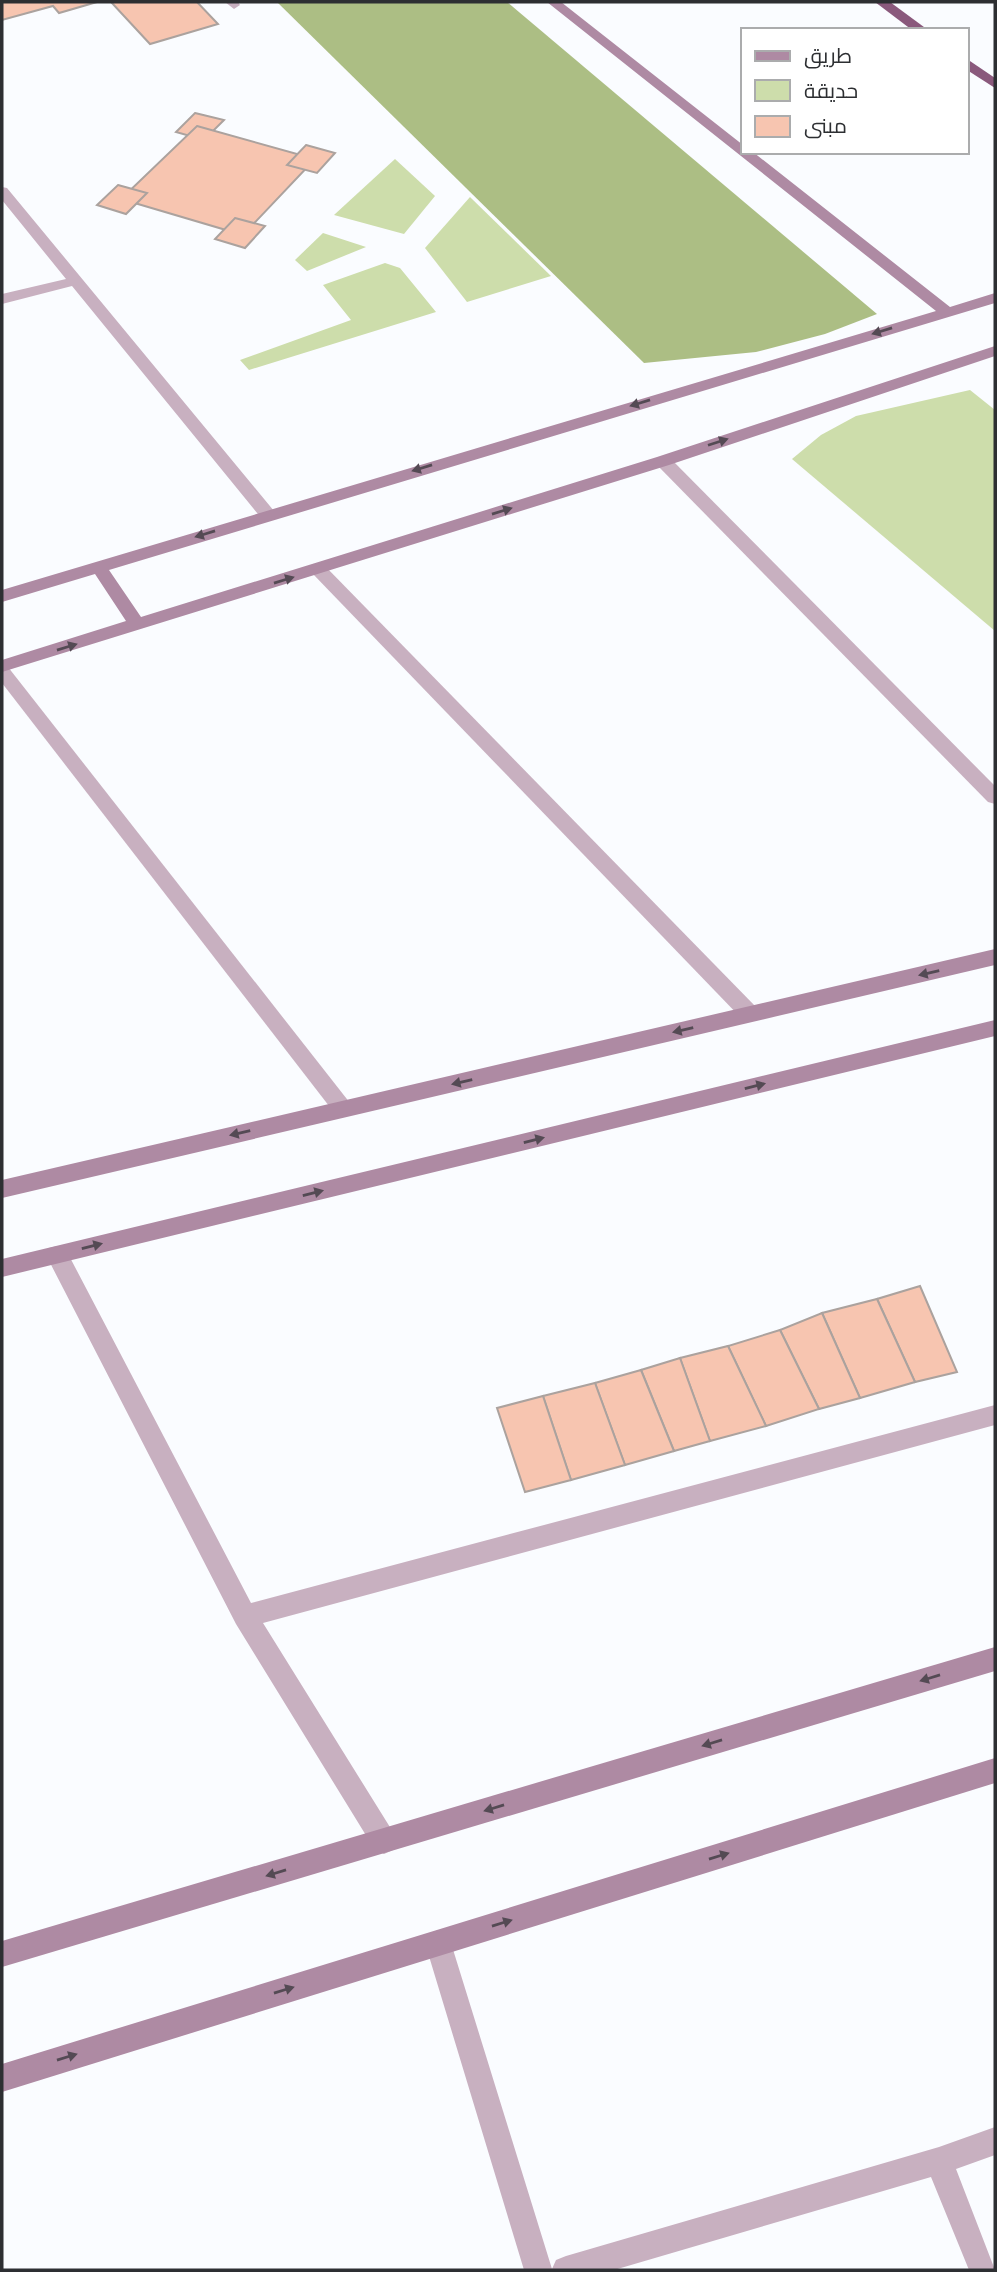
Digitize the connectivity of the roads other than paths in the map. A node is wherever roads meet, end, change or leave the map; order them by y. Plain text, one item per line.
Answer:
1 (553, 2) edge
2 (882, 2) edge
3 (918, 28) edge
4 (969, 64) edge
5 (995, 84) edge
6 (741, 150) edge
7 (746, 154) edge
8 (2, 191) edge
9 (75, 281) junction
10 (995, 298) edge
11 (2, 299) edge
12 (947, 312) junction
13 (995, 351) edge
14 (663, 461) junction
15 (268, 514) junction
16 (99, 567) junction
17 (318, 569) junction
18 (2, 596) edge
19 (137, 625) junction
20 (2, 669) edge
21 (995, 797) edge
22 (995, 957) edge
23 (750, 1014) junction
24 (995, 1028) edge
25 (344, 1110) junction
26 (2, 1189) edge
27 (57, 1255) junction
28 (2, 1268) edge
29 (995, 1415) edge
30 (245, 1616) junction
31 (995, 1658) edge
32 (995, 1770) edge
33 (384, 1841) junction
34 (438, 1943) junction
35 (2, 1954) edge
36 (2, 2078) edge
37 (995, 2141) edge
38 (939, 2161) junction
39 (538, 2270) edge
40 (566, 2270) edge
41 (983, 2270) edge

1 - 6 street
2 - 3 highway
4 - 5 highway
7 - 12 street
8 - 9 street
9 - 11 street
9 - 15 street
10 - 12 street
12 -> 15 street
14 -> 13 street
17 -> 14 street
14 - 21 street
15 -> 16 street
16 - 18 street
16 - 19 street
19 -> 17 street
17 - 23 street
20 -> 19 street
20 - 25 street
22 -> 23 street
23 -> 25 street
27 -> 24 street
25 -> 26 street
27 - 28 street
27 - 30 street
29 - 30 street
30 - 33 street
31 -> 33 street
34 -> 32 street
33 -> 35 street
36 -> 34 street
34 - 39 street
37 - 38 street
38 - 40 street
38 - 41 street

